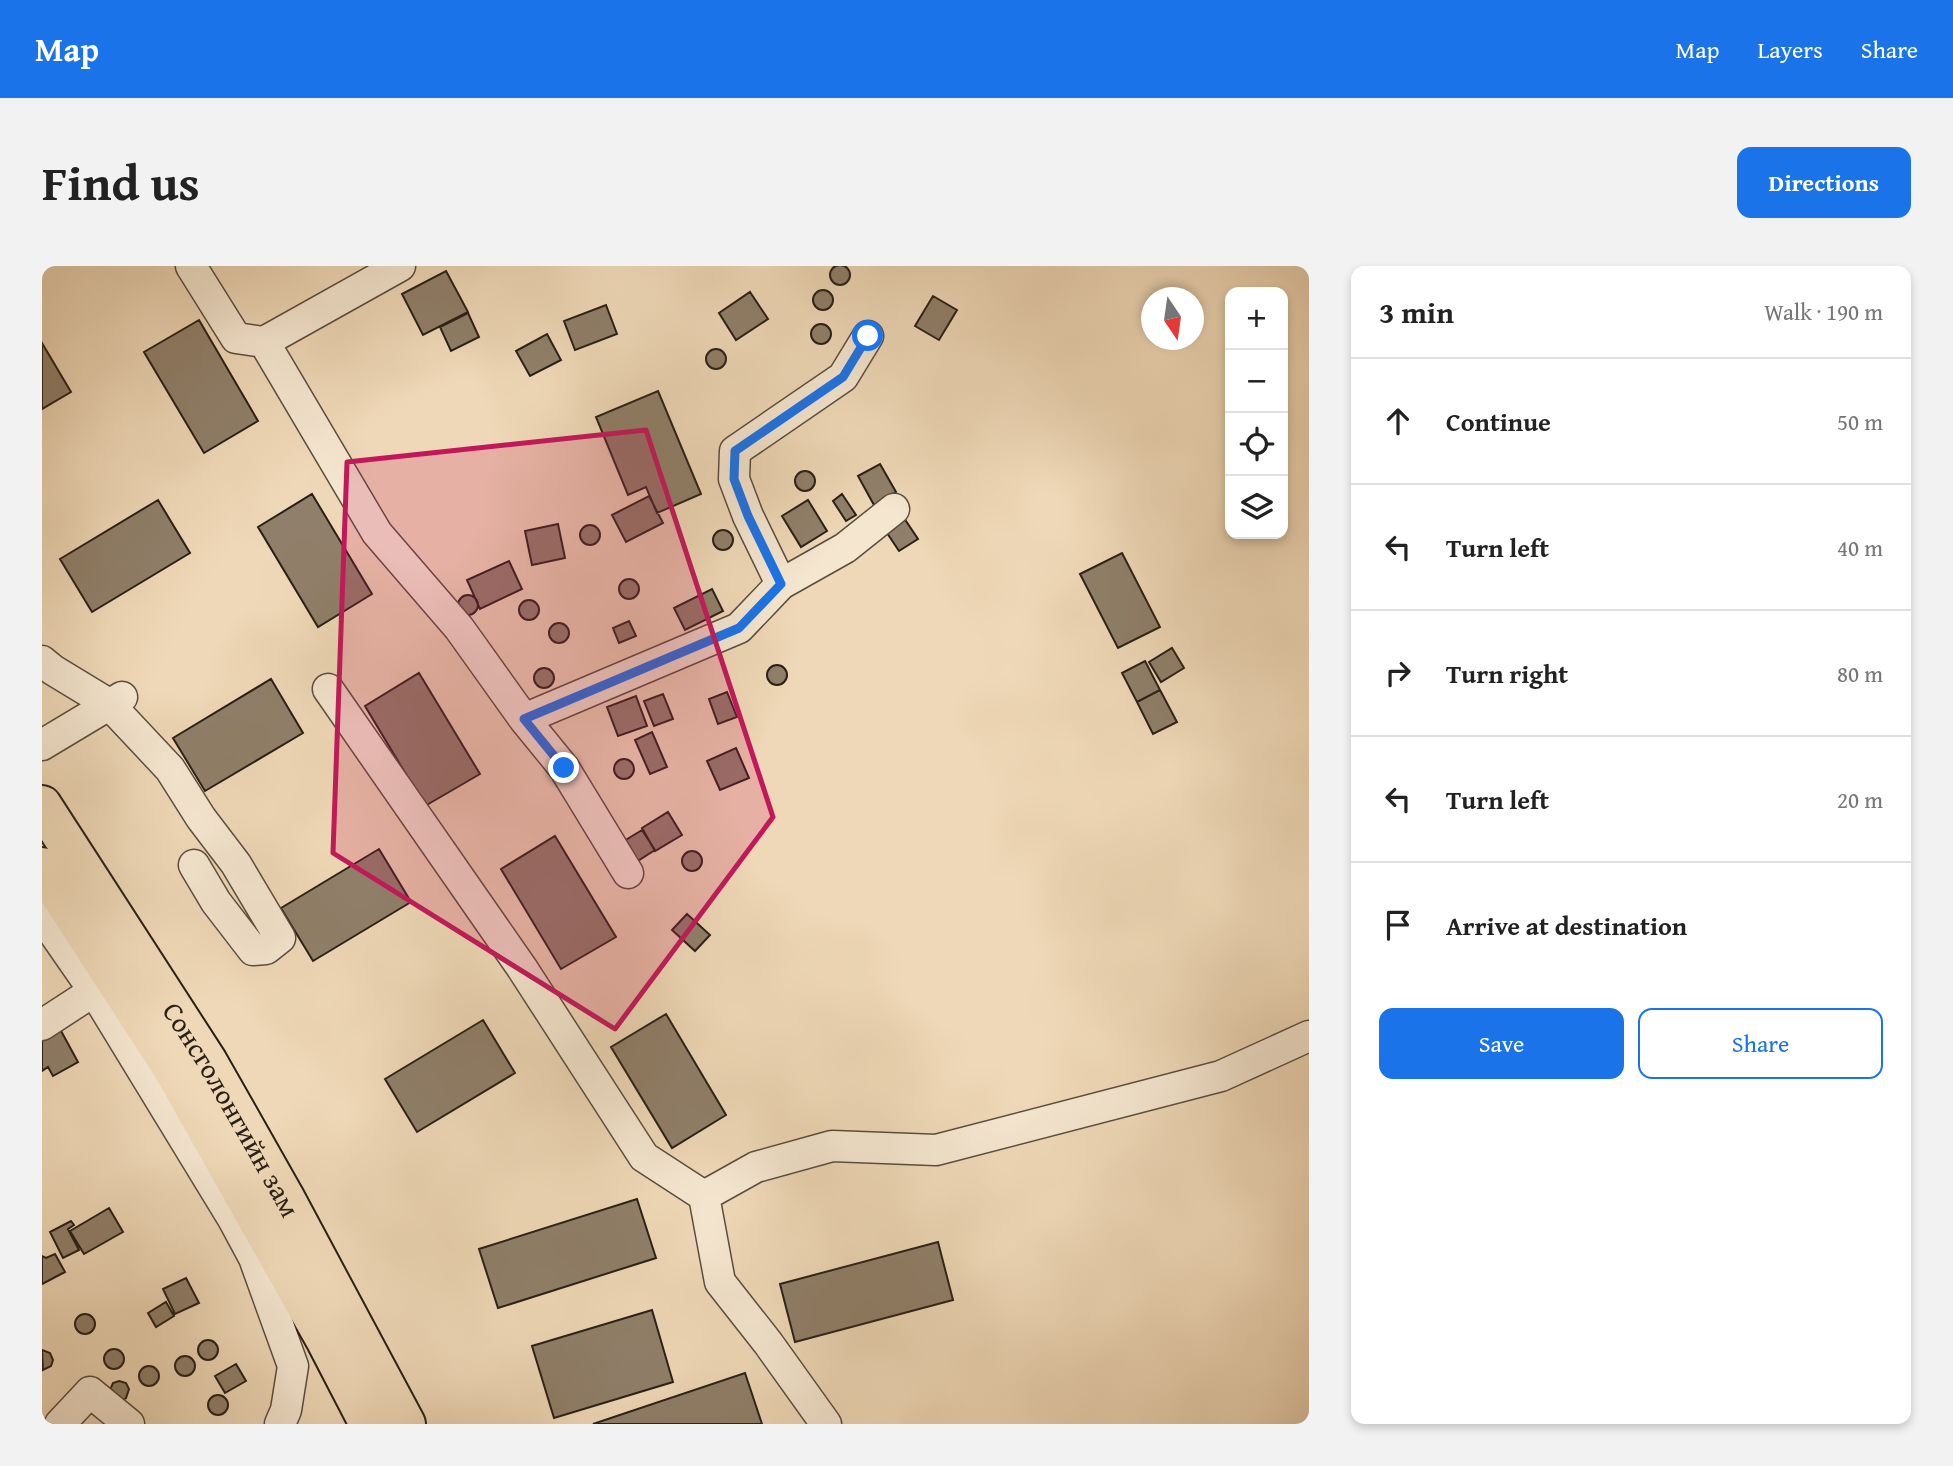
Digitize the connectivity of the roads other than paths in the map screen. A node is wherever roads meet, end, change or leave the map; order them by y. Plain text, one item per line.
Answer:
1 (191, 266) edge
2 (400, 266) edge
3 (868, 336) dead end
4 (264, 342) junction
5 (894, 509) dead end
6 (781, 584) junction
7 (42, 660) edge
8 (328, 688) dead end
9 (116, 700) junction
10 (524, 719) junction
11 (42, 745) edge
12 (42, 805) edge
13 (194, 865) dead end
14 (42, 867) edge
15 (628, 873) dead end
16 (42, 916) edge
17 (94, 991) junction
18 (42, 1024) edge
19 (1309, 1035) edge
20 (704, 1196) junction
21 (242, 1212) junction
22 (60, 1424) edge
23 (129, 1424) edge
24 (280, 1424) edge
25 (369, 1424) edge
26 (406, 1424) edge
27 (826, 1424) edge

1 - 4 street
2 - 4 street
3 - 6 street
4 - 10 street
5 - 6 street
6 - 10 street
7 - 9 street
8 - 20 street
9 - 11 street
9 - 13 street
10 - 15 street
12 - 26 main road, Сонсголонгийн зам
14 - 21 main road, Сонсголонгийн зам
16 - 17 street
17 - 18 street
17 - 21 street
19 - 20 street
20 - 27 street
21 - 24 street
21 - 25 main road, Сонсголонгийн зам
22 - 23 street

